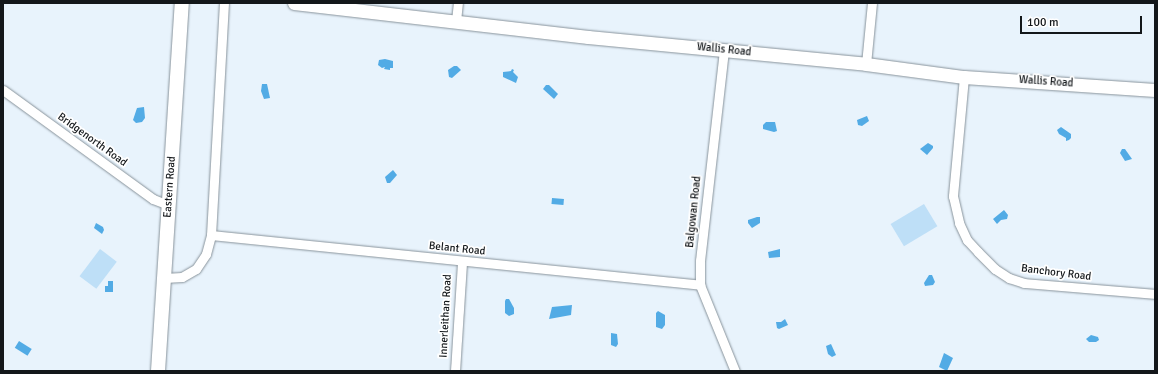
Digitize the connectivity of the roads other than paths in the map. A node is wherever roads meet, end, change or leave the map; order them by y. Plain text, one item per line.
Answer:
1 (182, 3) edge
2 (224, 3) edge
3 (294, 3) edge
4 (458, 3) edge
5 (872, 3) edge
6 (456, 21) junction
7 (724, 50) junction
8 (866, 64) junction
9 (964, 77) junction
10 (3, 90) edge
11 (1155, 90) edge
12 (169, 205) junction
13 (211, 235) junction
14 (462, 262) junction
15 (164, 278) junction
16 (700, 285) junction
17 (1155, 294) edge
18 (158, 371) edge
19 (455, 371) edge
20 (735, 371) edge

1 - 12 main road, Eastern Road
2 - 13 street
3 - 6 street, Wallis Road
4 - 6 street
5 - 8 street
6 - 7 street, Wallis Road
7 - 8 street, Wallis Road
7 - 16 street, Balgowan Road
8 - 9 street, Wallis Road
9 - 11 street, Wallis Road
9 - 17 street, Banchory Road
10 - 12 street, Bridgenorth Road
12 - 15 main road, Eastern Road
13 - 14 street, Belant Road
13 - 15 street
14 - 16 street, Belant Road
14 - 19 street, Innerleithan Road
15 - 18 main road, Eastern Road
16 - 20 street, Balgowan Road

